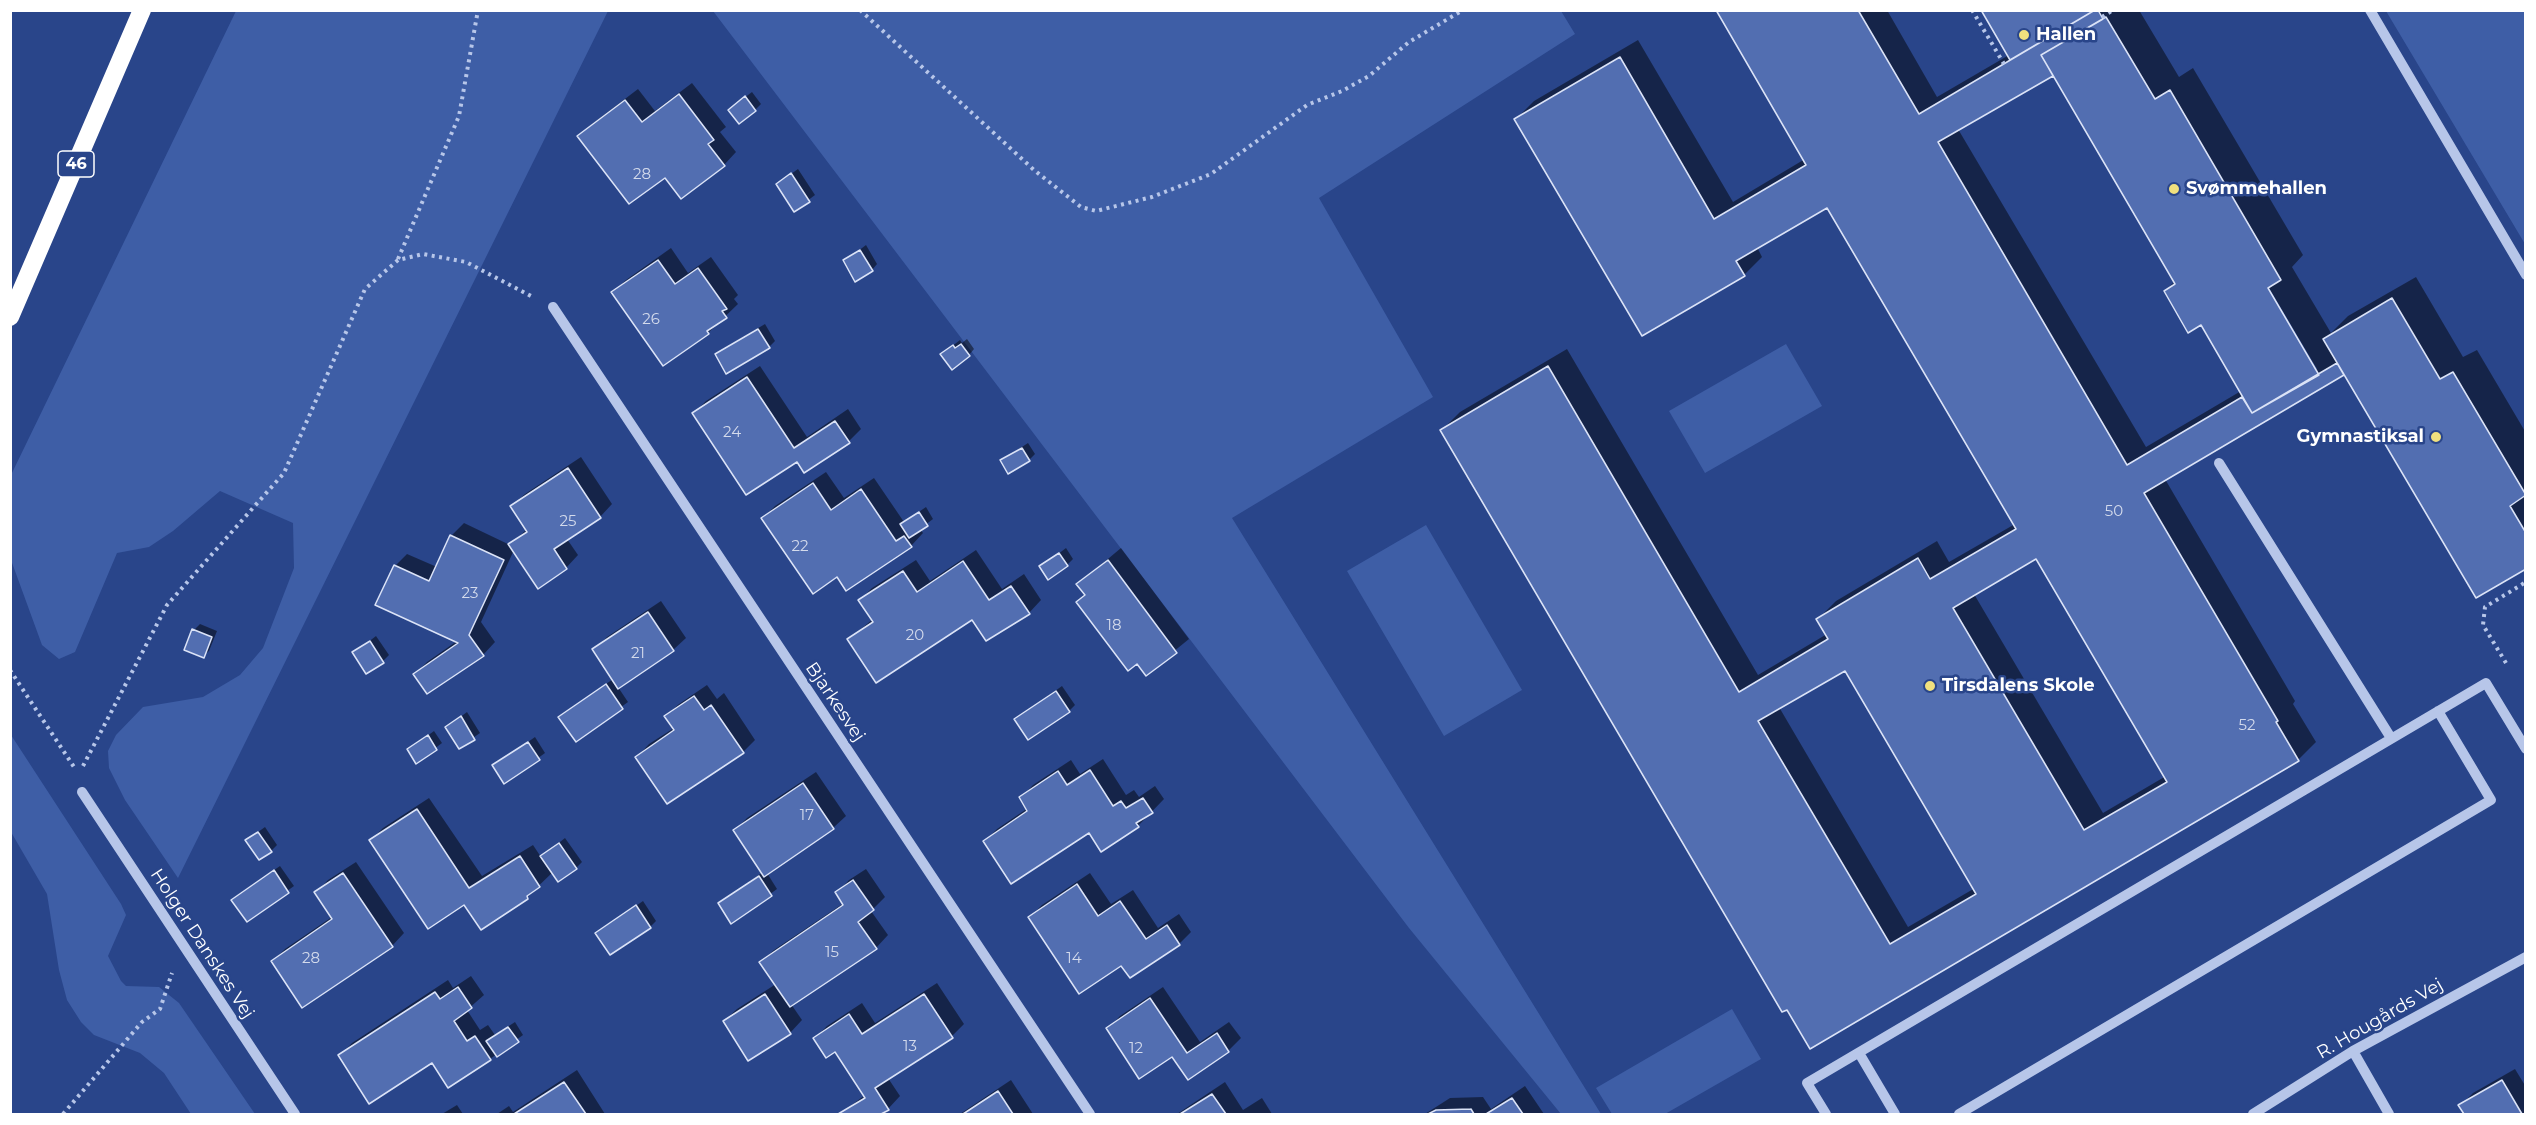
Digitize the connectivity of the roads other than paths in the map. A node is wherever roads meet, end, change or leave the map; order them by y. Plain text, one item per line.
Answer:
1 (142, 10) edge
2 (2370, 10) edge
3 (2526, 275) edge
4 (553, 307) road end
5 (10, 317) edge
6 (2219, 463) dead end
7 (2438, 711) junction
8 (2391, 738) junction
9 (2526, 749) edge
10 (82, 792) dead end
11 (2526, 957) edge
12 (2353, 1051) junction
13 (1859, 1053) junction
14 (295, 1114) edge
15 (1090, 1114) edge
16 (1826, 1114) edge
17 (1896, 1114) edge
18 (1959, 1114) edge
19 (2253, 1114) edge
20 (2390, 1114) edge

1 - 5 highway, 46
2 - 3 street
4 - 15 street, Bjarkesvej
6 - 8 street
7 - 8 street
7 - 9 street
7 - 18 street
8 - 13 street
10 - 14 street, Holger Danskes Vej
11 - 12 street, R. Hougårds Vej
12 - 19 street, R. Hougårds Vej
12 - 20 street
13 - 16 street
13 - 17 street

